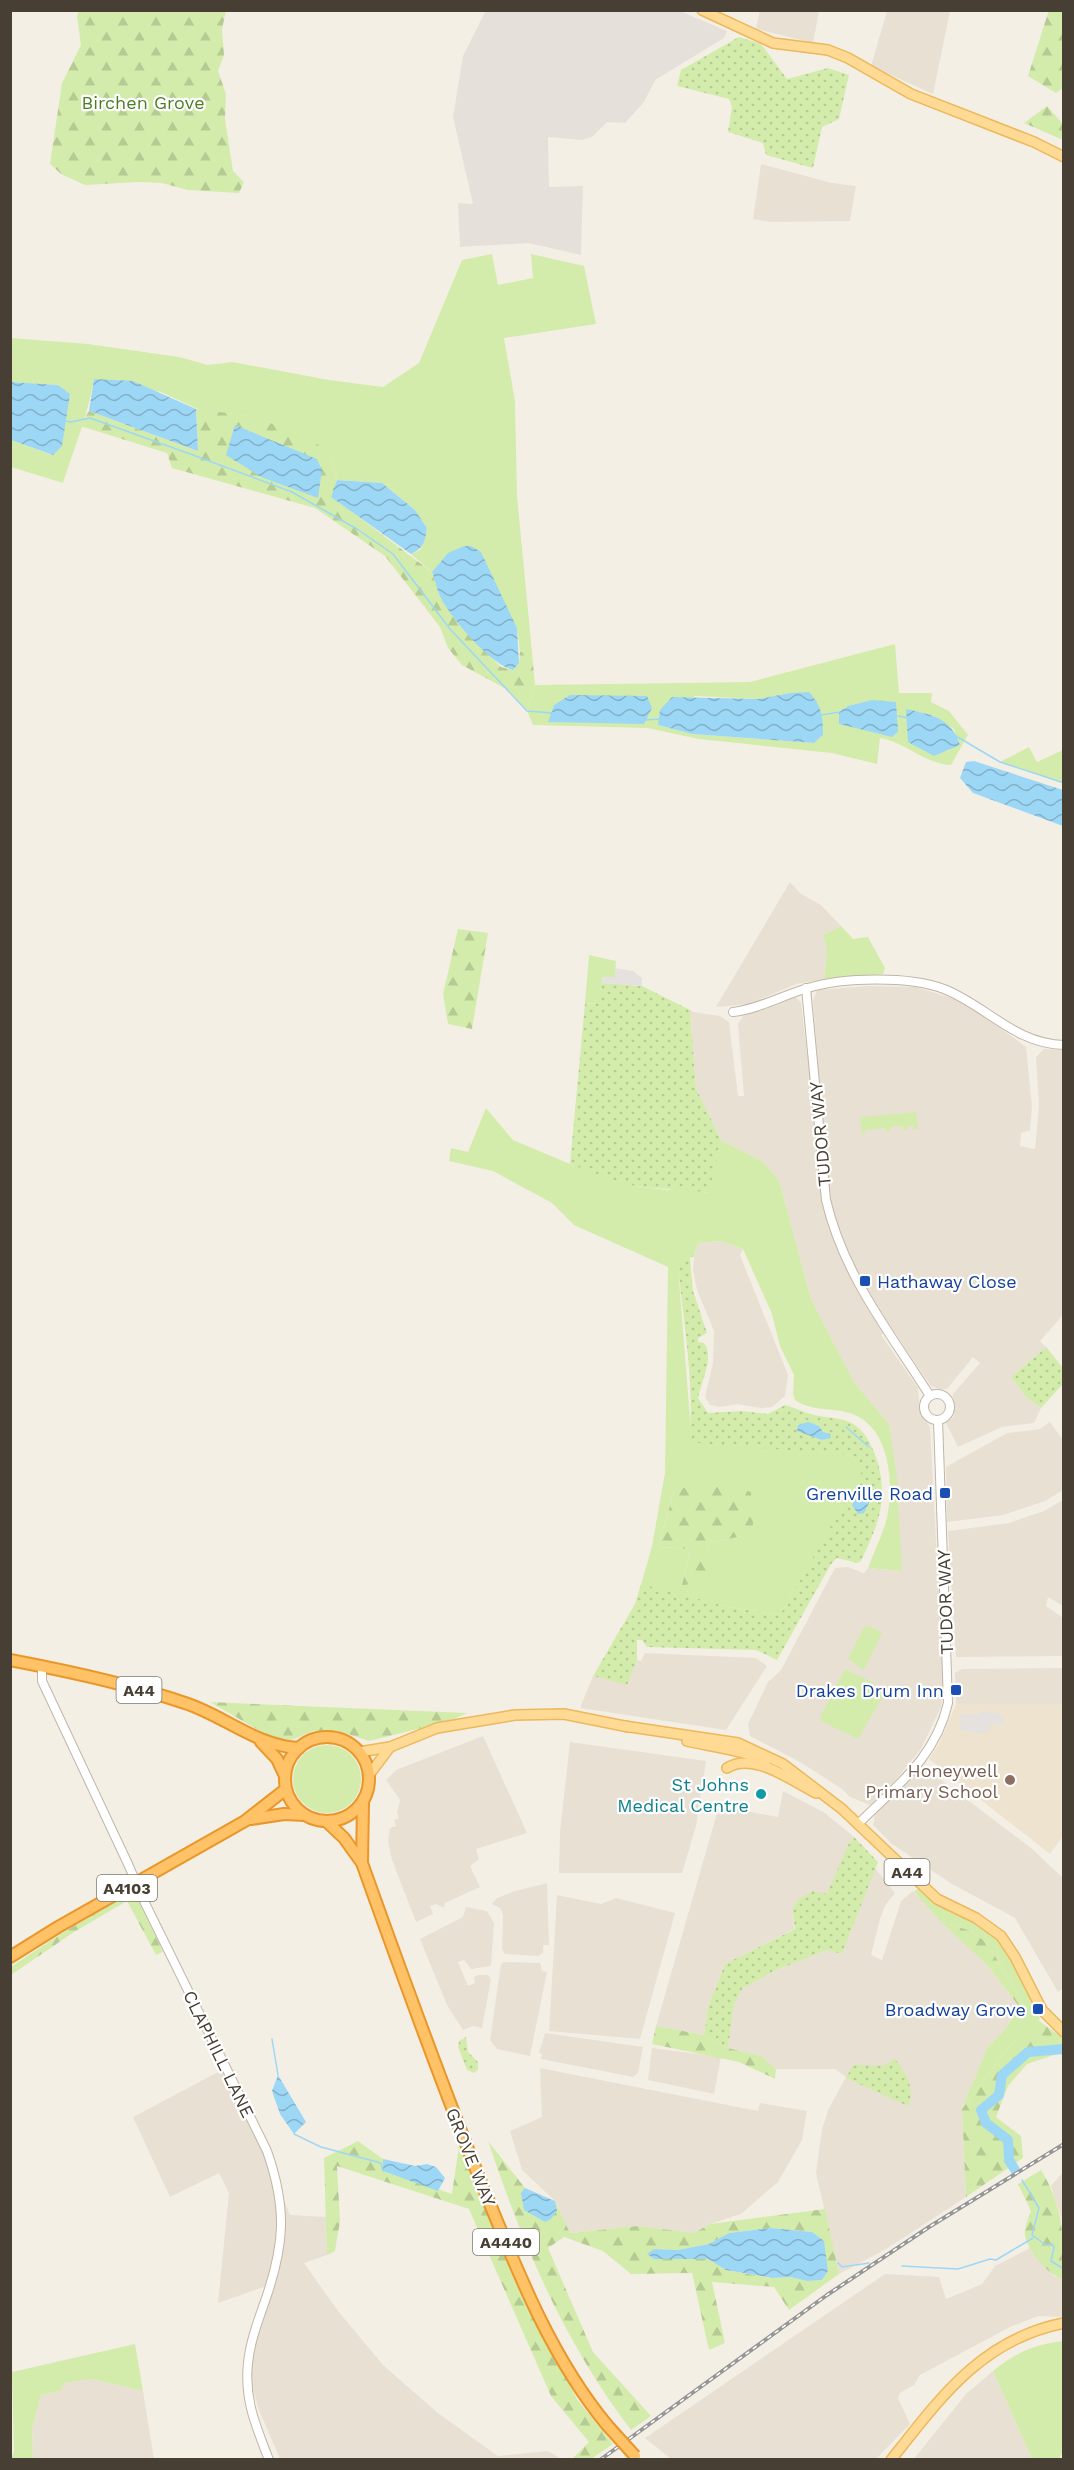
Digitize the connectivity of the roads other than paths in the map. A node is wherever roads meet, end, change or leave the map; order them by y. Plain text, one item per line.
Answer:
1 (702, 10) edge
2 (1063, 157) edge
3 (806, 988) junction
4 (734, 1012) dead end
5 (1064, 1045) edge
6 (930, 1396) junction
7 (938, 1420) junction
8 (10, 1660) edge
9 (42, 1666) junction
10 (260, 1741) junction
11 (390, 1747) junction
12 (299, 1749) junction
13 (359, 1752) junction
14 (727, 1768) dead end
15 (369, 1775) junction
16 (285, 1776) junction
17 (286, 1789) junction
18 (834, 1802) junction
19 (363, 1803) junction
20 (305, 1815) junction
21 (245, 1821) junction
22 (327, 1821) junction
23 (858, 1824) junction
24 (362, 1863) junction
25 (10, 1957) edge
26 (1064, 2032) edge
27 (1064, 2324) edge
28 (637, 2458) edge
29 (268, 2460) edge
30 (891, 2460) edge

1 - 2 main road
3 - 4 street
3 - 5 street
3 - 6 street, TUDOR WAY
6 - 7 street, TUDOR WAY
6 - 7 street, TUDOR WAY
7 - 23 street, TUDOR WAY
8 - 9 highway, A44
9 - 10 highway, A44
9 - 29 street, CLAPHILL LANE, bridge
10 - 12 highway, A44
10 - 16 highway, A44
11 - 13 main road, A44
11 - 15 main road
11 - 18 main road, A44
12 - 13 highway
12 - 16 highway
13 - 15 highway
14 - 18 main road
15 - 19 highway
16 - 17 highway
17 - 20 highway
17 - 21 highway, A4103
18 - 23 main road, A44
19 - 22 highway
19 - 24 highway, GROVE WAY / A4440
20 - 21 highway, A4103
20 - 22 highway
21 - 25 highway, A4103
22 - 24 highway, GROVE WAY / A4440
23 - 26 main road, A44
24 - 28 highway, GROVE WAY / A4440, bridge
27 - 30 main road

